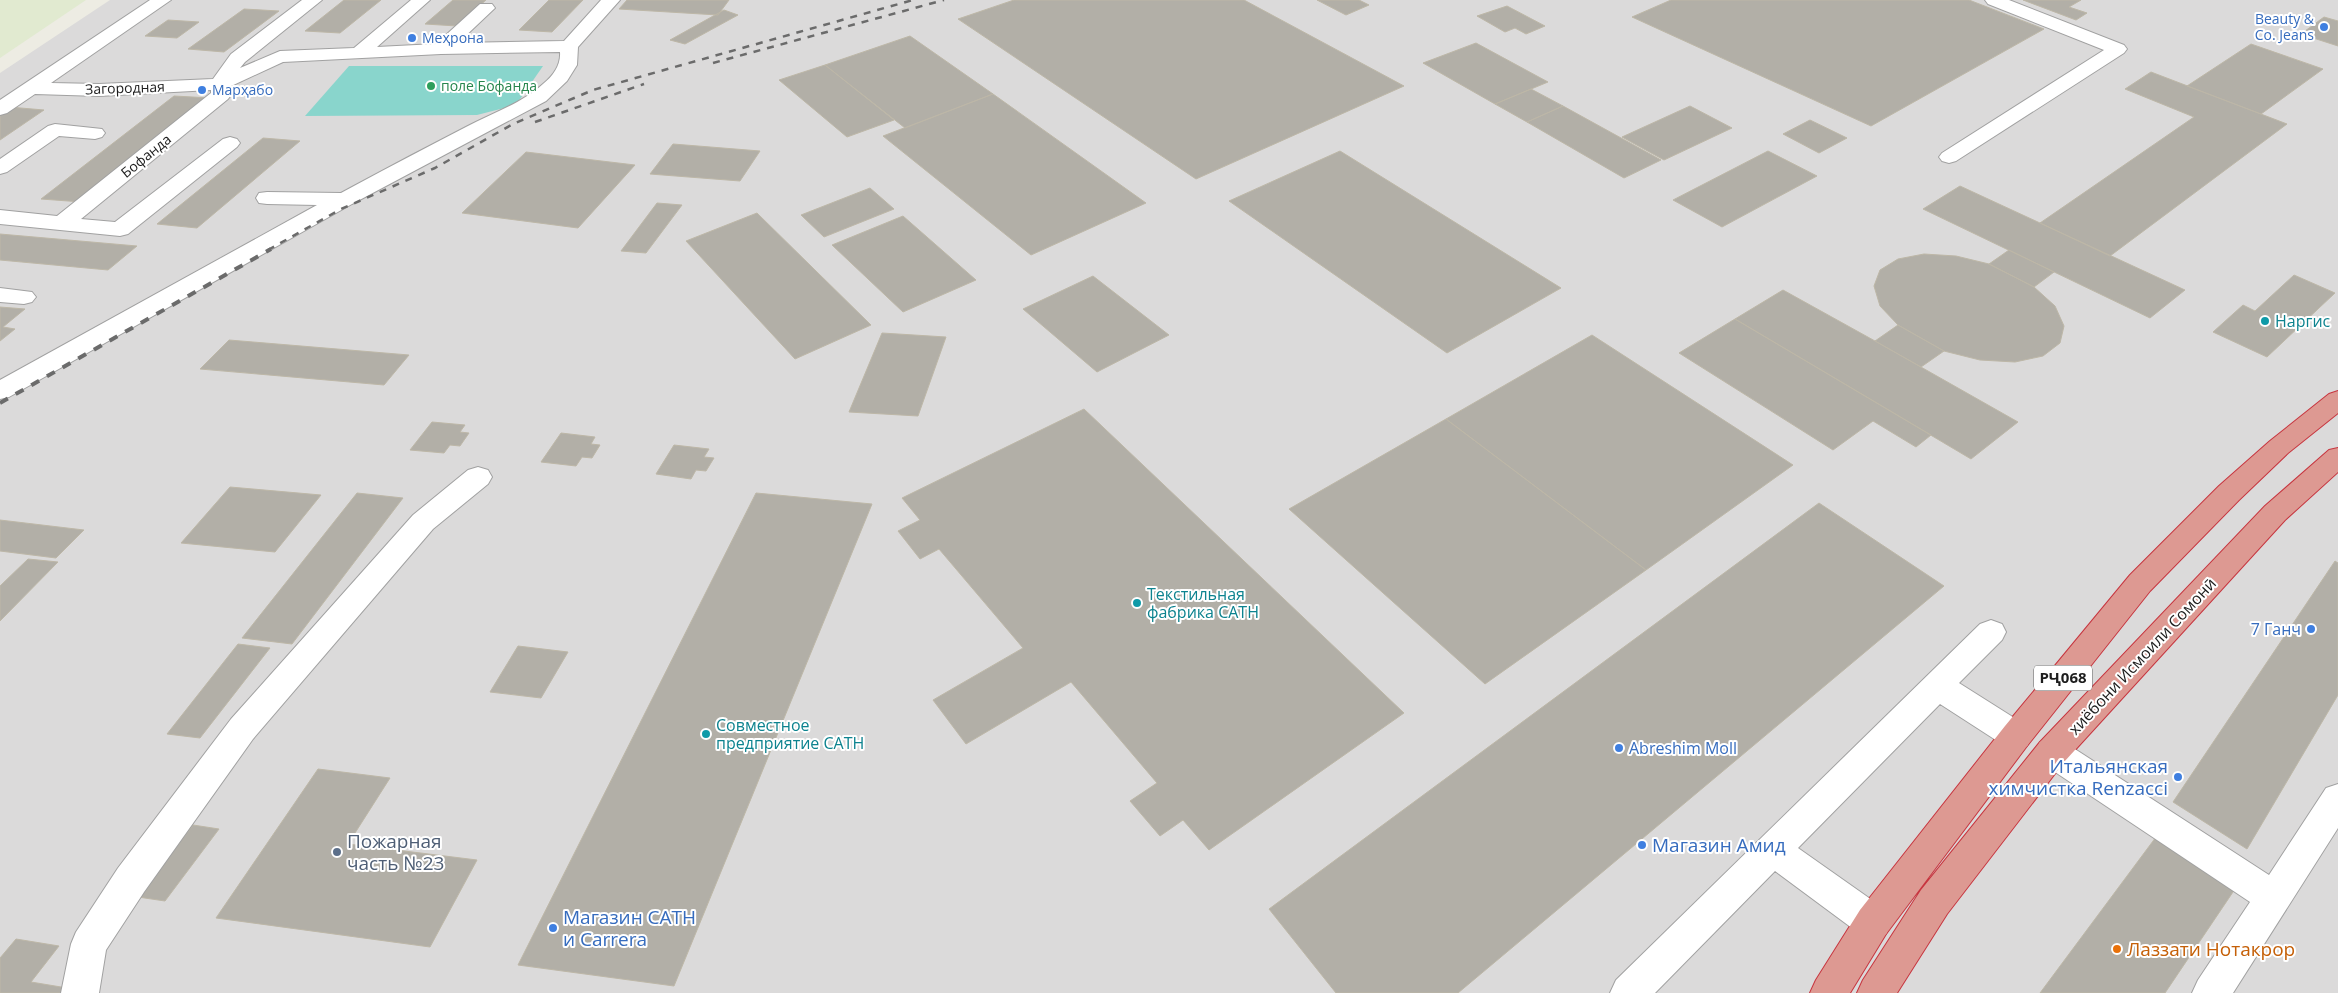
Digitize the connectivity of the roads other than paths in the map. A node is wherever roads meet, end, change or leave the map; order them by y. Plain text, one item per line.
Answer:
1 (162, 0) edge
2 (313, 0) edge
3 (421, 0) edge
4 (611, 0) edge
5 (1994, 0) edge
6 (486, 8) dead end
7 (569, 46) junction
8 (440, 49) junction
9 (358, 54) junction
10 (219, 84) junction
11 (31, 88) junction
12 (0, 109) edge
13 (96, 133) dead end
14 (230, 143) dead end
15 (1948, 157) dead end
16 (0, 168) edge
17 (268, 198) dead end
18 (344, 200) junction
19 (0, 217) edge
20 (62, 223) junction
21 (0, 294) edge
22 (24, 297) dead end
23 (0, 391) edge
24 (2338, 400) edge
25 (2338, 457) edge
26 (478, 477) dead end
27 (1991, 632) dead end
28 (1938, 686) junction
29 (2016, 736) junction
30 (2052, 752) junction
31 (2338, 799) edge
32 (1772, 850) junction
33 (2274, 898) junction
34 (1873, 922) junction
35 (80, 993) edge
36 (1629, 993) edge
37 (1829, 993) edge
38 (1876, 993) edge
39 (2211, 993) edge

1 - 11 street
2 - 10 street
3 - 9 street
4 - 7 street
5 - 15 street
6 - 8 street
7 - 8 street, Загородная
7 - 18 street
8 - 9 street, Загородная
9 - 10 street, Загородная
10 - 11 street, Загородная
10 - 20 street, Бофанда
11 - 12 street
13 - 16 street
14 - 20 street
17 - 18 street
18 - 23 street
19 - 20 street
21 - 22 street
24 - 29 highway, РҶ068
25 - 30 highway, хиёбони Исмоили Сомонӣ / РҶ068
26 - 35 street
27 - 28 street
28 - 29 street
28 - 32 street
29 - 34 highway, РҶ068
30 - 33 street
30 - 38 highway, хиёбони Исмоили Сомонӣ / РҶ068
31 - 33 street
32 - 34 street
32 - 36 street
33 - 39 street
34 - 37 highway, РҶ068

